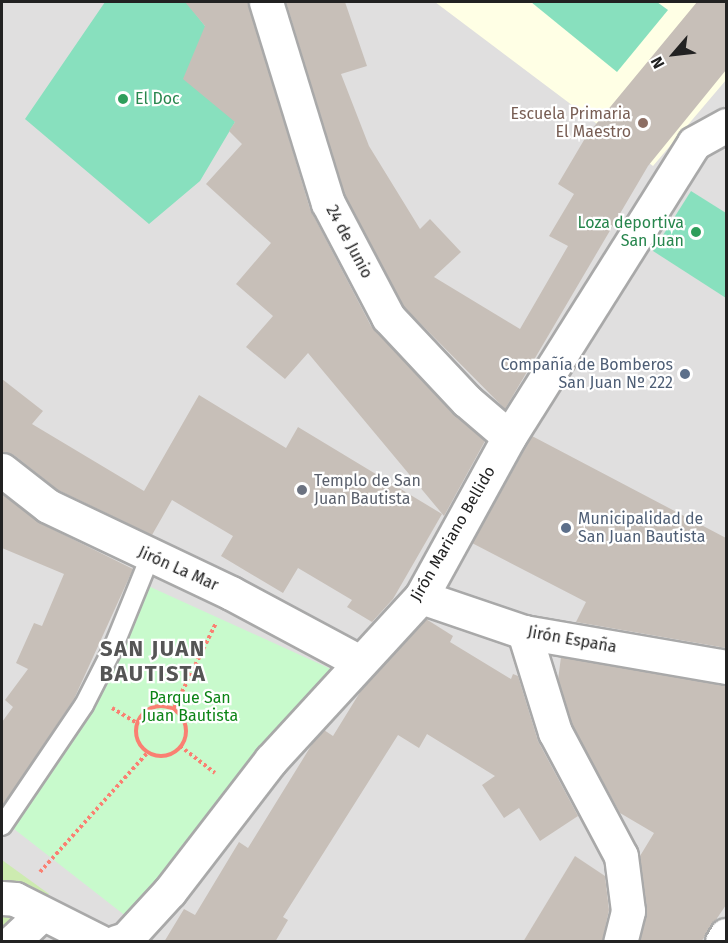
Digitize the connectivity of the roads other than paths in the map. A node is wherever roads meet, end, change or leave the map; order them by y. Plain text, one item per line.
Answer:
1 (266, 2) edge
2 (726, 125) edge
3 (509, 437) junction
4 (2, 470) edge
5 (150, 557) junction
6 (421, 597) junction
7 (524, 632) junction
8 (358, 661) junction
9 (726, 667) edge
10 (2, 826) edge
11 (20, 904) edge
12 (726, 935) edge
13 (12, 942) edge
14 (100, 942) edge
15 (116, 942) edge
16 (620, 942) edge
17 (722, 942) edge

1 - 3 street, 24 de Junio
2 - 3 street, Jirón Mariano Bellido
3 - 6 street, Jirón Mariano Bellido
4 - 5 street, Jirón La Mar
5 - 8 street, Jirón La Mar
5 - 10 lane
6 - 7 street, Jirón España
6 - 8 street, Jirón Mariano Bellido
7 - 9 street, Jirón España
7 - 16 street
8 - 15 street, Jirón Mariano Bellido
11 - 13 street
11 - 14 street
12 - 17 street

